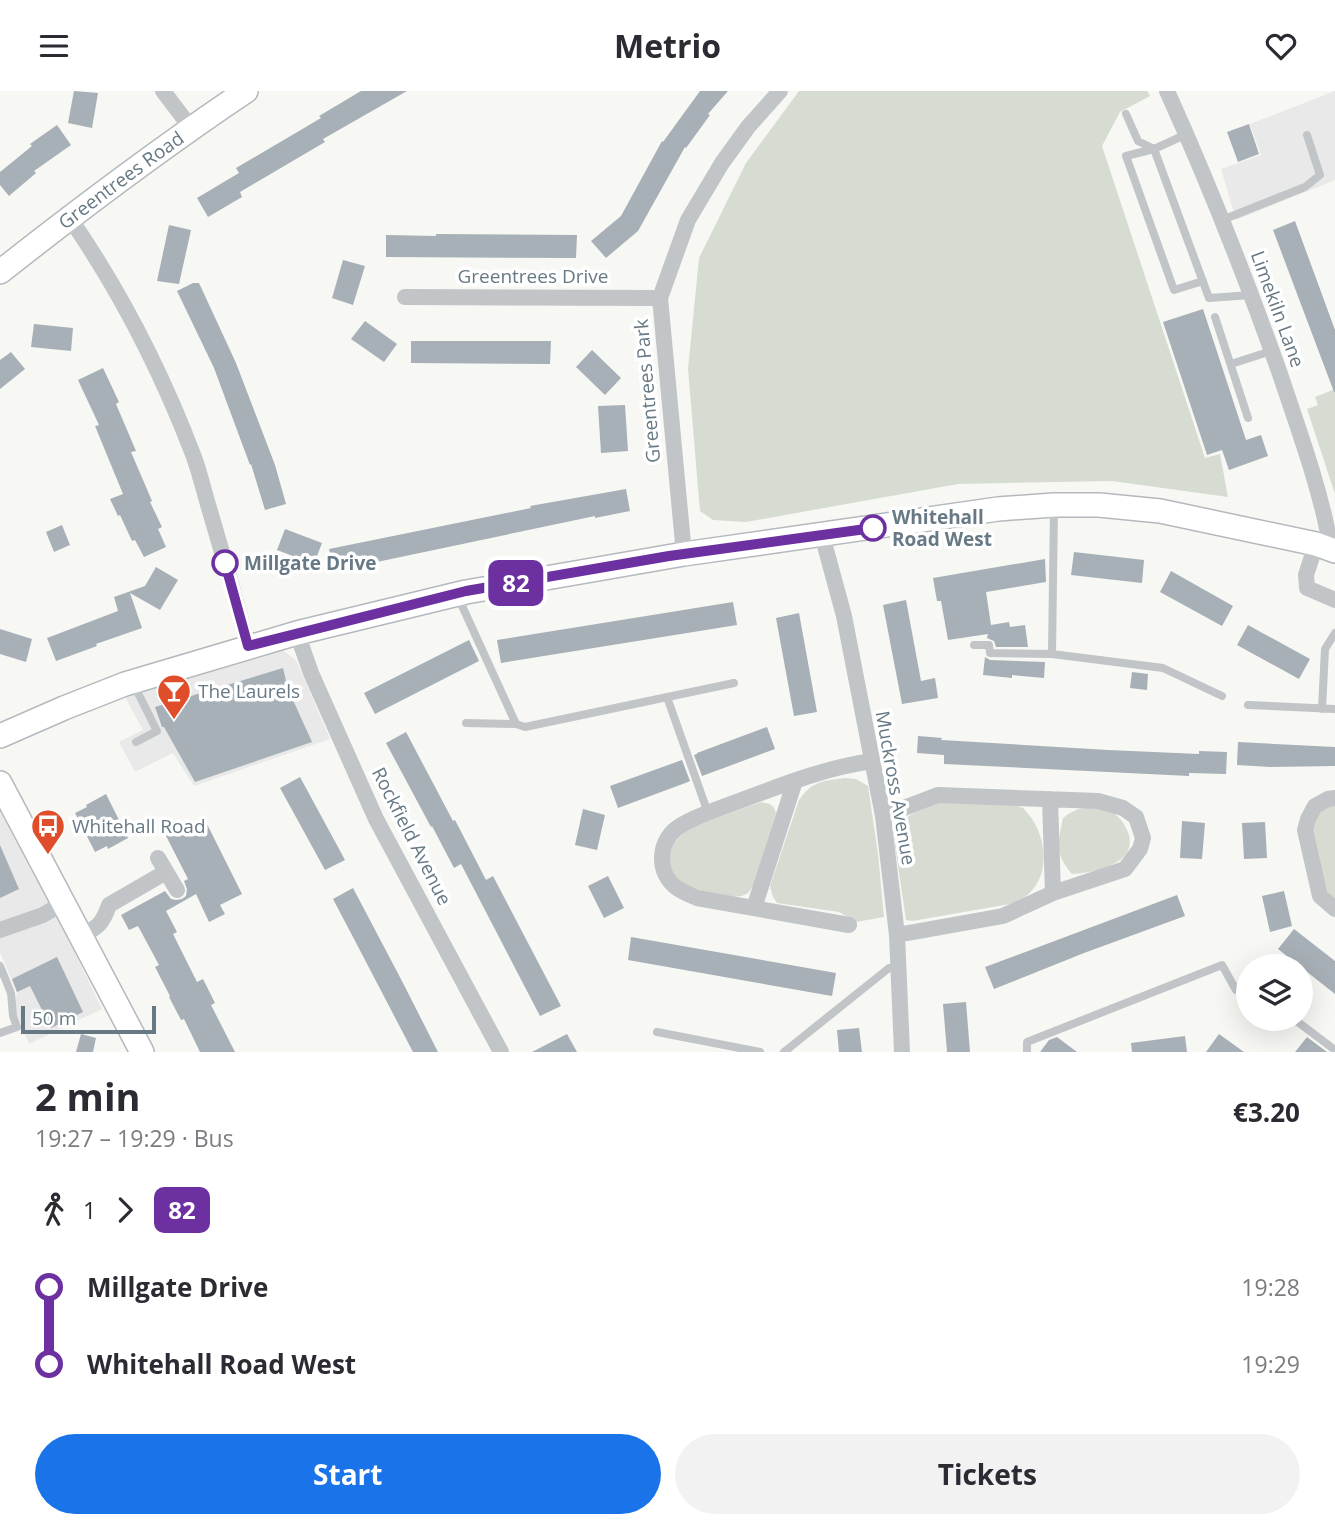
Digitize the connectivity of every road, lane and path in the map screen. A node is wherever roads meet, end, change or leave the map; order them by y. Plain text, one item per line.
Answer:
1 (163, 91) edge
2 (246, 91) edge
3 (780, 91) edge
4 (1167, 91) edge
5 (1126, 114) dead end
6 (191, 128) junction
7 (1187, 134) junction
8 (1307, 135) dead end
9 (1154, 149) junction
10 (69, 217) junction
11 (1222, 220) junction
12 (0, 272) edge
13 (1203, 281) junction
14 (1251, 295) junction
15 (405, 296) dead end
16 (660, 298) junction
17 (1215, 317) dead end
18 (1271, 351) junction
19 (1231, 364) junction
20 (1248, 418) dead end
21 (1054, 505) junction
22 (822, 535) junction
23 (1327, 548) edge
24 (684, 554) junction
25 (457, 594) junction
26 (1335, 600) edge
27 (297, 633) junction
28 (1335, 633) edge
29 (974, 645) dead end
30 (248, 646) junction
31 (1052, 654) junction
32 (133, 682) junction
33 (734, 683) dead end
34 (1222, 696) dead end
35 (667, 697) junction
36 (1248, 705) dead end
37 (1322, 709) junction
38 (1335, 709) edge
39 (466, 723) dead end
40 (516, 724) junction
41 (0, 736) edge
42 (136, 743) dead end
43 (872, 761) junction
44 (795, 781) junction
45 (0, 783) edge
46 (1050, 799) junction
47 (1335, 799) edge
48 (708, 813) junction
49 (883, 816) junction
50 (177, 890) dead end
51 (1053, 893) junction
52 (63, 903) junction
53 (754, 908) junction
54 (1335, 909) edge
55 (849, 925) dead end
56 (0, 930) edge
57 (897, 935) junction
58 (80, 936) junction
59 (0, 966) edge
60 (899, 967) junction
61 (1236, 990) edge
62 (1310, 1031) edge
63 (657, 1032) dead end
64 (0, 1033) edge
65 (1335, 1050) edge
66 (142, 1052) edge
67 (501, 1052) edge
68 (760, 1052) edge
69 (784, 1052) edge
70 (902, 1052) edge
71 (1027, 1052) edge

1 - 6 street
2 - 6 street, Greentrees Road
3 - 16 street, Greentrees Park
4 - 7 street, Limekiln Lane
5 - 9 lane
6 - 10 street, Greentrees Road
7 - 9 lane
7 - 11 street, Limekiln Lane
8 - 11 lane
9 - 13 lane
9 - 13 lane
10 - 12 street, Greentrees Road
10 - 30 street
11 - 14 street, Limekiln Lane
13 - 14 lane
14 - 18 street, Limekiln Lane
15 - 16 street, Greentrees Drive
16 - 24 street, Greentrees Park
17 - 19 lane
18 - 19 lane
18 - 23 street, Limekiln Lane
19 - 20 lane
21 - 22 street
21 - 23 street
21 - 31 lane
22 - 24 street
22 - 43 street, Muckross Avenue
23 - 26 street
24 - 25 street
25 - 27 street
25 - 40 lane
27 - 30 street
27 - 67 street, Rockfield Avenue
28 - 37 lane
29 - 31 lane
30 - 32 street
31 - 34 lane
32 - 41 street
32 - 42 lane
33 - 35 lane
35 - 40 lane
35 - 48 lane
36 - 37 lane
37 - 38 lane
39 - 40 lane
43 - 44 street
43 - 49 street, Muckross Avenue
44 - 48 street
44 - 53 street
45 - 52 street
46 - 49 street
46 - 51 street
46 - 51 street
47 - 54 street
48 - 53 street
49 - 57 street, Muckross Avenue
50 - 58 street
51 - 57 street
52 - 56 street
52 - 58 street
53 - 55 street
57 - 60 street, Muckross Avenue
58 - 66 street
59 - 64 lane
60 - 69 lane
60 - 70 street, Muckross Avenue
61 - 71 lane
62 - 65 lane
63 - 68 lane

